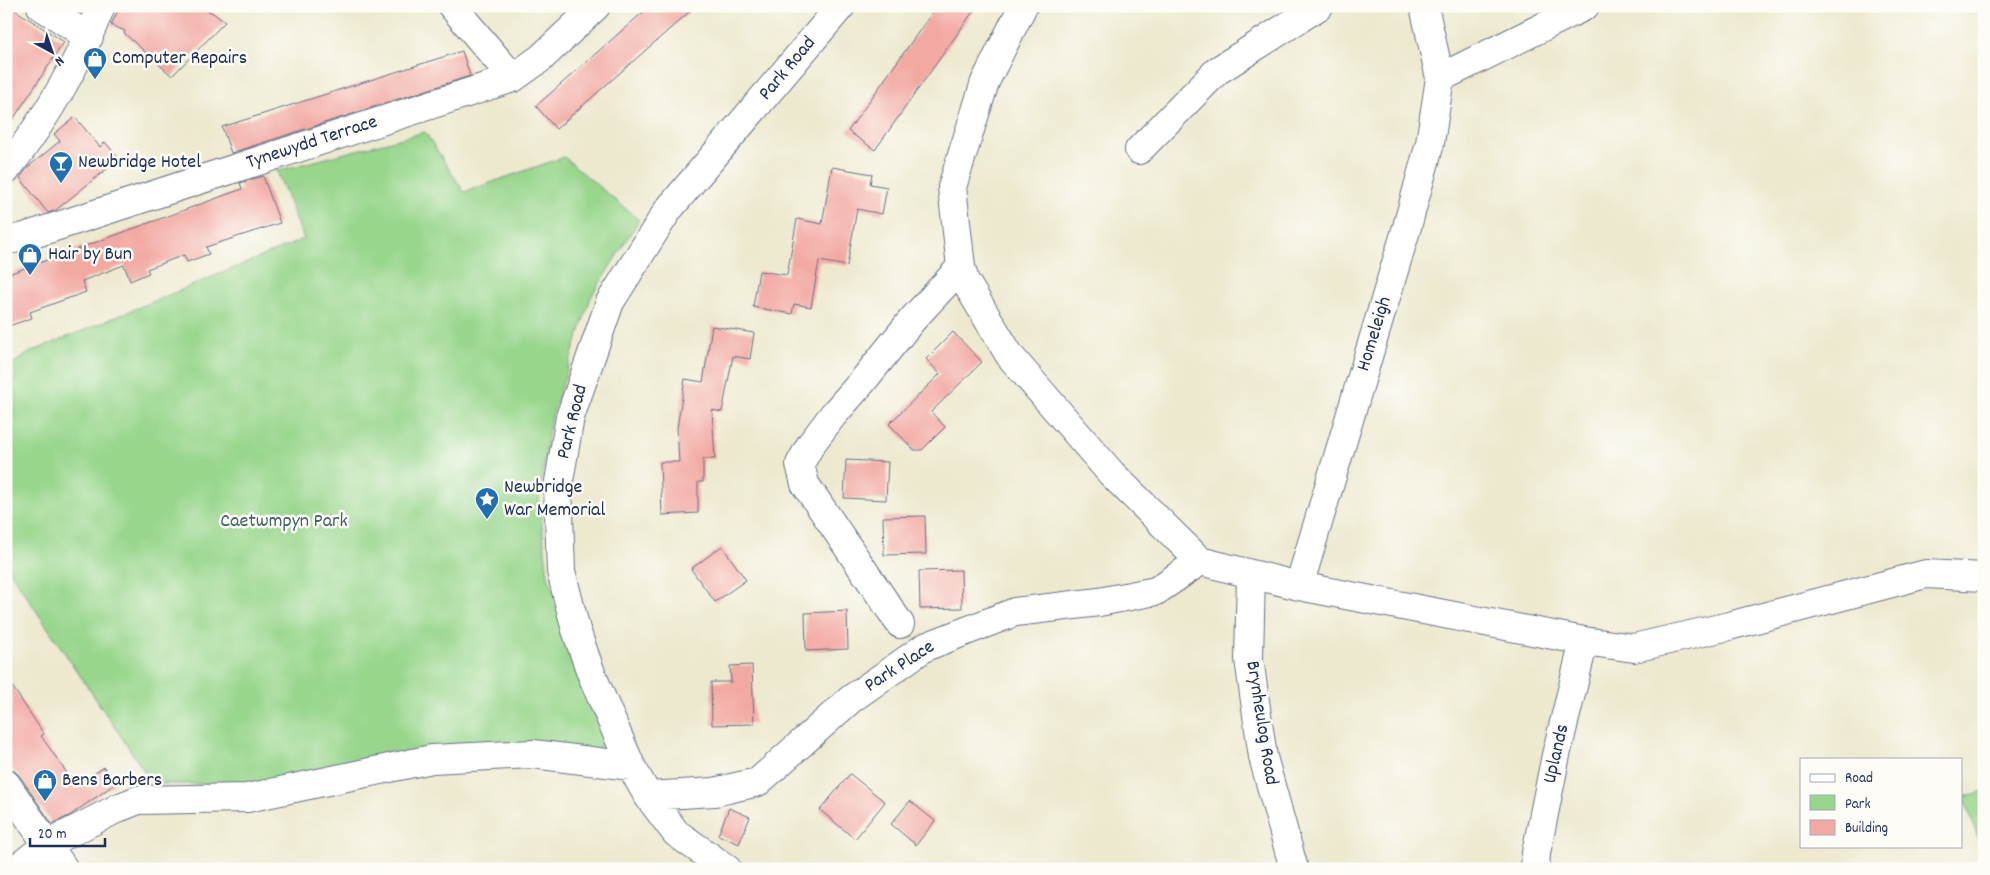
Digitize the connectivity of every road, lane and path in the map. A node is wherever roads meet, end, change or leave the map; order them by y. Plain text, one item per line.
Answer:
1 (41, 6) edge
2 (101, 6) edge
3 (452, 6) edge
4 (596, 6) edge
5 (841, 6) edge
6 (1023, 6) edge
7 (1318, 6) edge
8 (1424, 6) edge
9 (1585, 6) edge
10 (89, 37) junction
11 (512, 78) junction
12 (1440, 78) junction
13 (1139, 150) dead end
14 (6, 170) edge
15 (6, 240) edge
16 (961, 267) junction
17 (1200, 561) junction
18 (1251, 574) junction
19 (1984, 577) edge
20 (1299, 586) junction
21 (900, 624) dead end
22 (1584, 641) junction
23 (631, 766) junction
24 (6, 784) edge
25 (648, 796) junction
26 (48, 844) junction
27 (16, 869) edge
28 (64, 869) edge
29 (727, 869) edge
30 (1294, 869) edge
31 (1536, 869) edge

1 - 10 street
2 - 10 street
3 - 11 street
4 - 11 street, Tynewydd Terrace
5 - 23 street, Park Road
6 - 16 street
7 - 13 street
8 - 12 street, Homeleigh
9 - 12 street
10 - 14 street
11 - 15 street, Tynewydd Terrace
12 - 20 street, Homeleigh
16 - 17 street
16 - 21 street, Park Place
17 - 18 street
17 - 25 street, Park Place
18 - 20 street
18 - 30 street, Brynheulog Road
19 - 22 street
20 - 22 street
22 - 31 street, Uplands
23 - 25 street, Park Road
23 - 26 street
24 - 26 street
25 - 29 street, Park Road
26 - 27 street
26 - 28 street

